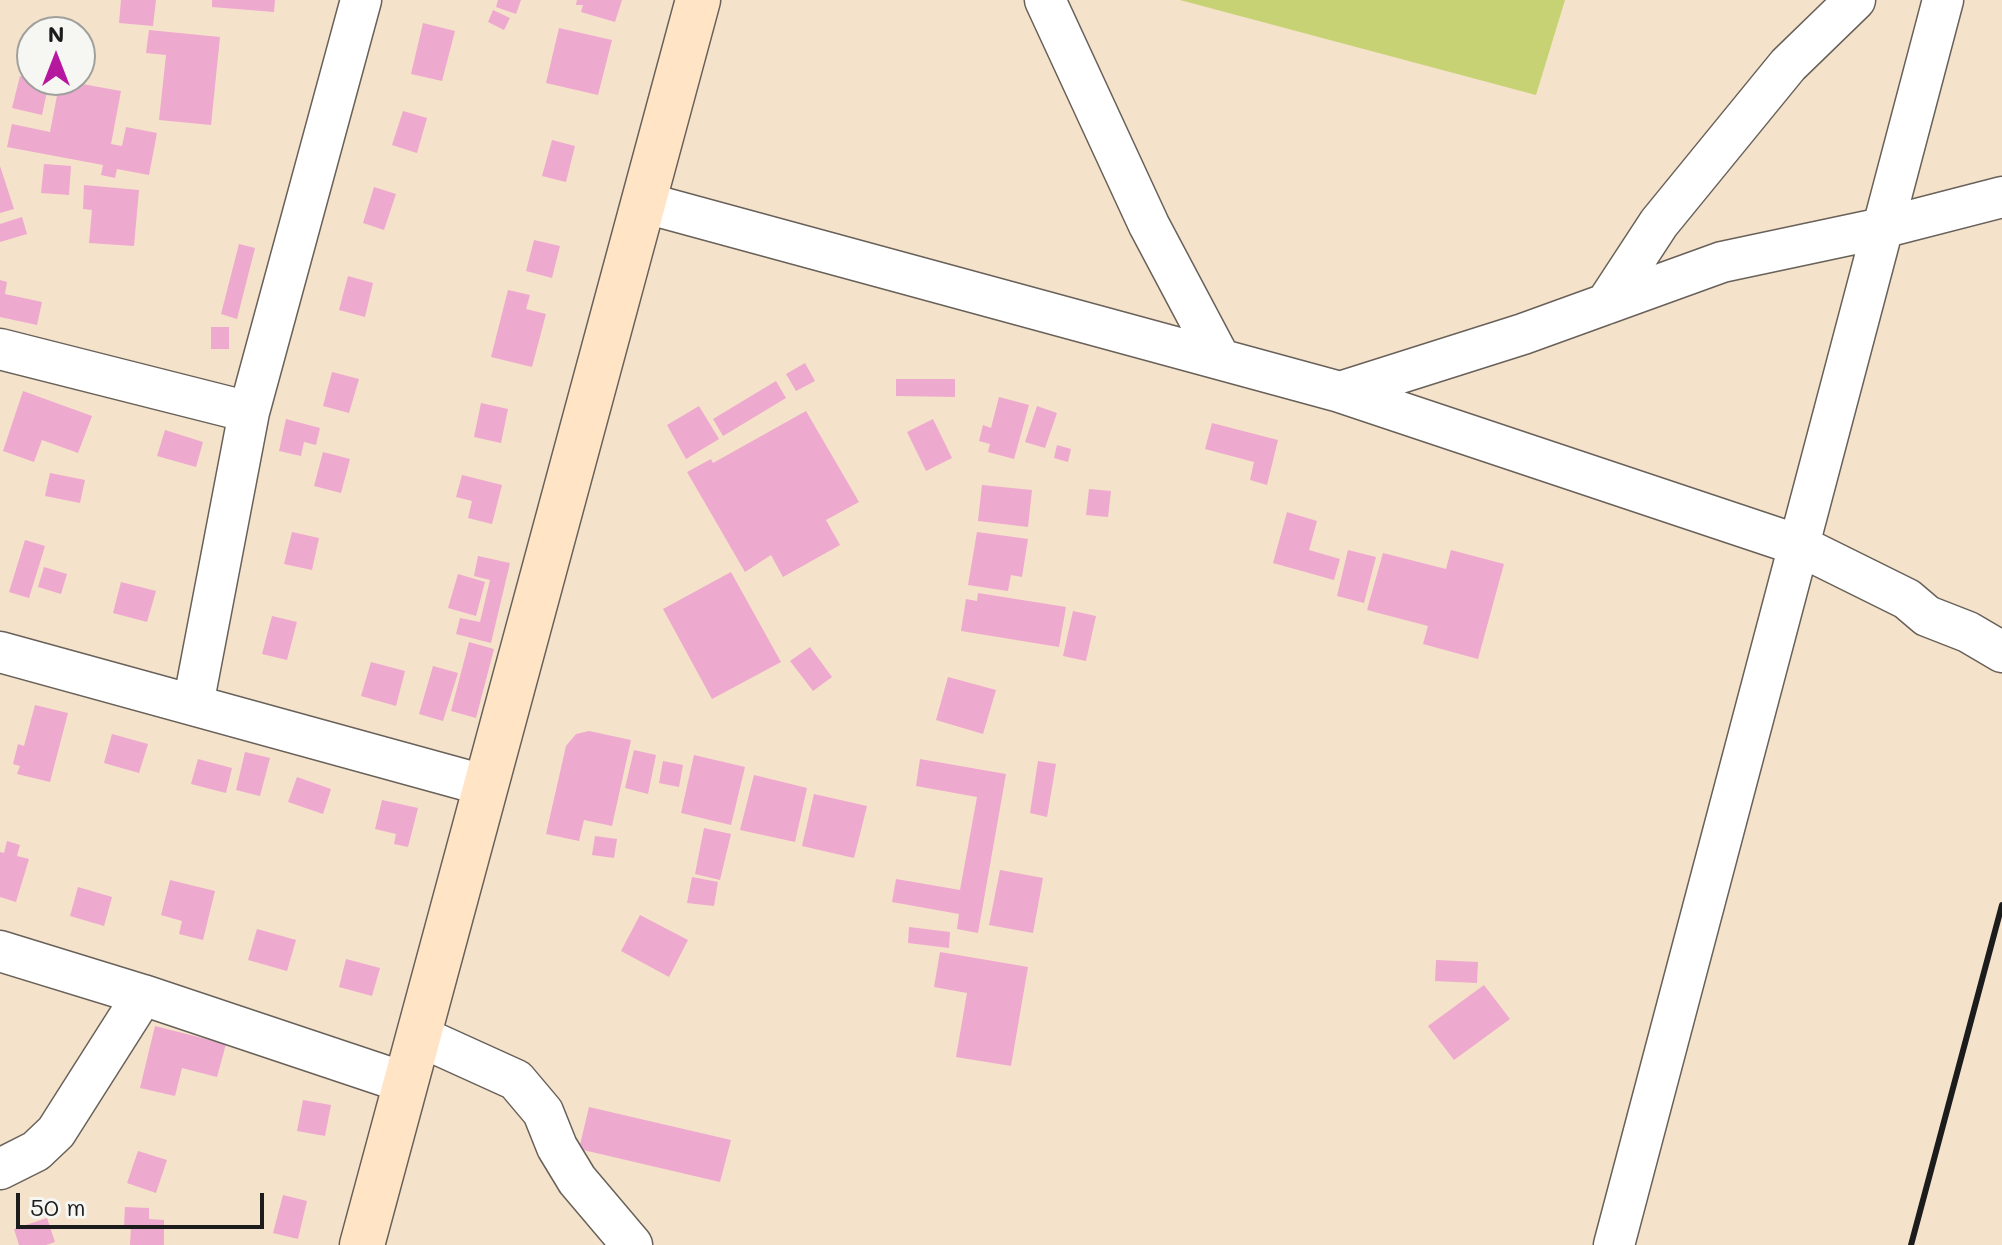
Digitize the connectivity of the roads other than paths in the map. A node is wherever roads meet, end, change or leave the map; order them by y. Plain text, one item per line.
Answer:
1 (361, 0) edge
2 (698, 0) edge
3 (1045, 0) edge
4 (1855, 0) edge
5 (1943, 0) edge
6 (2002, 197) edge
7 (642, 202) junction
8 (1882, 228) junction
9 (1606, 304) junction
10 (0, 349) edge
11 (1219, 357) junction
12 (1340, 392) junction
13 (249, 412) junction
14 (1798, 545) junction
15 (0, 652) edge
16 (2002, 652) edge
17 (193, 705) junction
18 (487, 786) junction
19 (0, 951) edge
20 (143, 995) junction
21 (419, 1036) junction
22 (406, 1083) junction
23 (0, 1169) edge
24 (362, 1245) edge
25 (632, 1245) edge
26 (1614, 1245) edge

1 - 13 street
2 - 7 street
3 - 11 street
4 - 9 street
5 - 8 street
6 - 8 street
7 - 11 street
7 - 18 street
8 - 9 street
8 - 14 street
9 - 12 street
10 - 13 street
11 - 12 street
12 - 14 street
13 - 17 street
14 - 16 street
14 - 26 street
15 - 17 street
17 - 18 street
18 - 21 street
19 - 20 street
20 - 22 street
20 - 23 street
21 - 22 street
21 - 25 street
22 - 24 street

